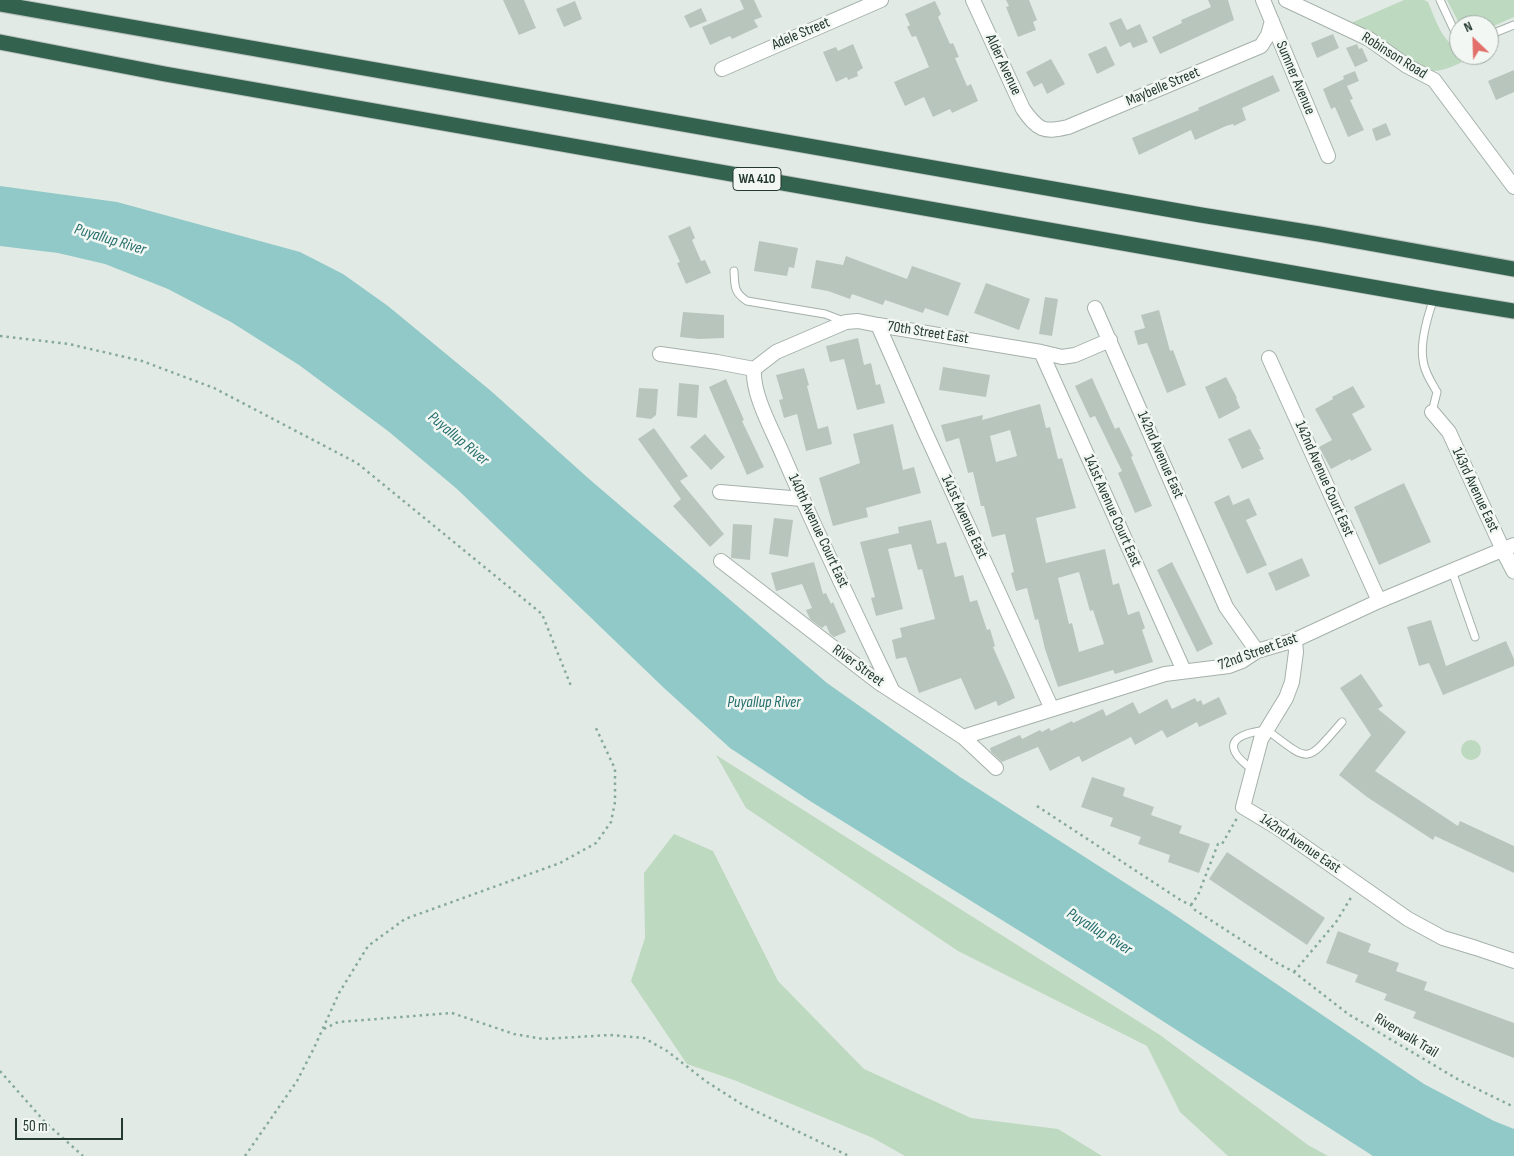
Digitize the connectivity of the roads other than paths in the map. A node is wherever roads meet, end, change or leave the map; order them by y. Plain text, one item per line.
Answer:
1 (881, 0) edge
2 (973, 0) edge
3 (1263, 0) edge
4 (1286, 0) edge
5 (1440, 0) edge
6 (0, 4) edge
7 (1449, 19) edge
8 (1272, 21) junction
9 (1514, 25) edge
10 (1499, 32) edge
11 (0, 42) edge
12 (722, 69) dead end
13 (1038, 127) joint
14 (1328, 156) dead end
15 (1514, 187) edge
16 (1514, 268) edge
17 (734, 271) dead end
18 (1434, 298) junction
19 (1095, 308) dead end
20 (1514, 311) edge
21 (846, 322) junction
22 (878, 325) junction
23 (1110, 340) junction
24 (1041, 352) junction
25 (660, 354) dead end
26 (1269, 358) dead end
27 (754, 369) junction
28 (1432, 412) joint
29 (720, 492) dead end
30 (802, 499) junction
31 (1508, 548) edge
32 (721, 562) dead end
33 (1452, 571) junction
34 (1514, 571) edge
35 (1379, 601) junction
36 (1475, 637) dead end
37 (1295, 640) junction
38 (1258, 651) junction
39 (1184, 671) junction
40 (892, 690) junction
41 (1052, 709) junction
42 (1342, 722) dead end
43 (1267, 730) junction
44 (963, 737) junction
45 (996, 768) dead end
46 (1253, 770) junction
47 (1514, 961) edge

1 - 12 street, Adele Street
2 - 13 street, Alder Avenue
3 - 8 street, Sumner Avenue
4 - 15 street, Robinson Road
5 - 7 lane
6 - 16 highway
8 - 13 street, Maybelle Street
8 - 14 street, Sumner Avenue
9 - 10 lane
11 - 18 highway, WA 410
17 - 21 lane
18 - 20 highway, WA 410
18 - 28 lane
19 - 23 street, 142nd Avenue East
21 - 22 street, 70th Street East
21 - 27 street, 70th Street East
22 - 24 street, 70th Street East
22 - 41 street, 141st Avenue East
23 - 24 street, 70th Street East
23 - 38 street, 142nd Avenue East
24 - 39 street, 141st Avenue Court East
25 - 27 street
26 - 35 street, 142nd Avenue Court East
27 - 30 street, 140th Avenue Court East
28 - 31 street, 143rd Avenue East
29 - 30 street
30 - 40 street, 140th Avenue Court East
31 - 33 street, 72nd Street East
31 - 34 street, 143rd Avenue East
32 - 40 street, River Street
33 - 35 street, 72nd Street East
33 - 36 lane
35 - 37 street, 72nd Street East
37 - 38 street, 72nd Street East
37 - 43 street, 142nd Avenue East
38 - 39 street, 72nd Street East
39 - 41 street, 72nd Street East
40 - 44 street, River Street
41 - 44 street, 72nd Street East
42 - 43 lane
43 - 46 street, 142nd Avenue East
43 - 46 lane
44 - 45 street, River Street
46 - 47 street, 142nd Avenue East

